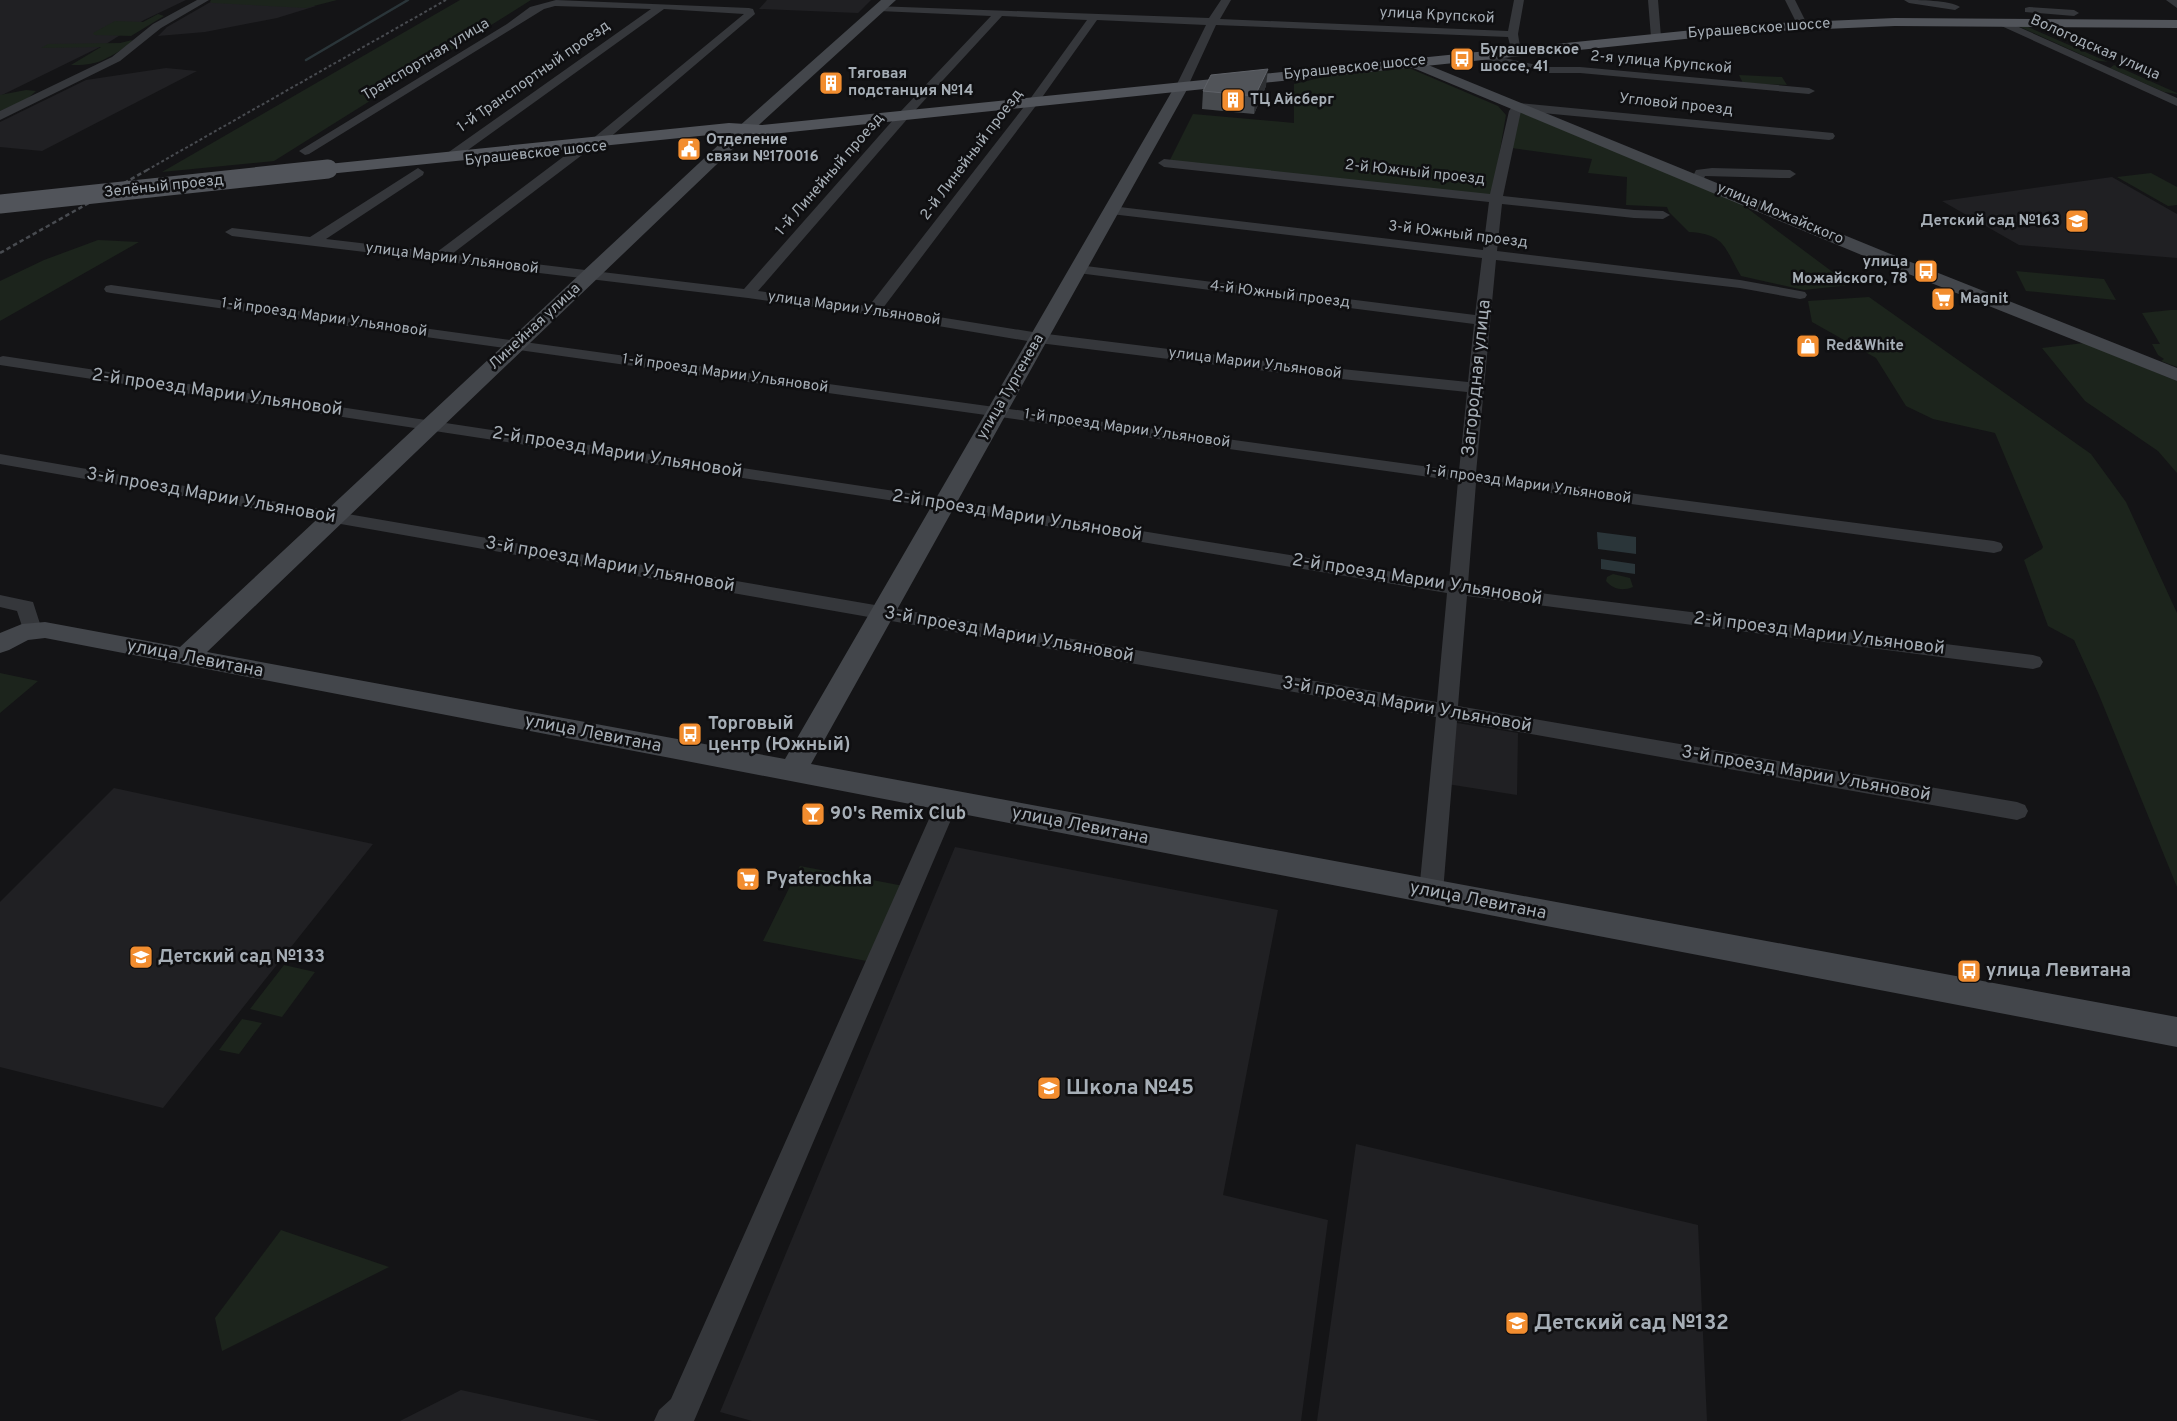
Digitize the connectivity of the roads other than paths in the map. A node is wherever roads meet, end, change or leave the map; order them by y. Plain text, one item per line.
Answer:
1 (204, 0) edge
2 (1226, 0) edge
3 (1519, 0) edge
4 (1653, 0) edge
5 (1790, 0) edge
6 (1909, 0) edge
7 (2063, 0) edge
8 (2171, 0) edge
9 (561, 2) edge
10 (1955, 3) edge
11 (884, 4) edge
12 (2177, 5) edge
13 (662, 6) junction
14 (2030, 10) dead end
15 (999, 13) junction
16 (1094, 17) junction
17 (2079, 18) junction
18 (1213, 21) junction
19 (1960, 22) junction
20 (2001, 22) junction
21 (2177, 24) edge
22 (1803, 26) junction
23 (1513, 34) junction
24 (1656, 37) junction
25 (1515, 57) junction
26 (1411, 62) junction
27 (1182, 86) junction
28 (1809, 91) dead end
29 (2174, 99) edge
30 (1034, 101) junction
31 (1518, 107) junction
32 (905, 114) junction
33 (0, 116) edge
34 (745, 130) junction
35 (1830, 136) dead end
36 (597, 142) junction
37 (305, 150) dead end
38 (578, 150) junction
39 (450, 157) junction
40 (1164, 163) dead end
41 (328, 172) junction
42 (418, 172) dead end
43 (1790, 174) dead end
44 (1699, 176) junction
45 (1496, 198) junction
46 (0, 204) edge
47 (0, 210) edge
48 (1111, 210) junction
49 (1664, 216) dead end
50 (232, 232) dead end
51 (312, 242) junction
52 (1491, 255) junction
53 (438, 258) junction
54 (1078, 269) junction
55 (590, 275) junction
56 (111, 288) dead end
57 (748, 294) junction
58 (1800, 295) dead end
59 (873, 310) junction
60 (1483, 321) junction
61 (1038, 338) junction
62 (516, 345) junction
63 (3, 361) dead end
64 (2177, 375) edge
65 (1474, 388) junction
66 (997, 411) junction
67 (431, 425) junction
68 (0, 459) edge
69 (1467, 477) junction
70 (944, 504) junction
71 (334, 517) junction
72 (1994, 546) dead end
73 (1458, 589) junction
74 (0, 601) edge
75 (882, 613) junction
76 (32, 630) junction
77 (0, 644) edge
78 (185, 658) junction
79 (2033, 662) dead end
80 (1447, 712) junction
81 (792, 772) junction
82 (948, 801) junction
83 (2017, 811) dead end
84 (1431, 892) junction
85 (2177, 1032) edge
86 (670, 1421) edge

1 - 33 street
2 - 18 street, улица Тургенева
3 - 23 street
4 - 24 street
5 - 22 street
6 - 10 street
7 - 17 street
8 - 12 street
9 - 13 street
9 - 37 street, Транспортная улица
10 - 19 street
11 - 15 street, улица Крупской
11 - 34 main road, Линейная улица
13 - 36 street
13 - 39 street, 1-й Транспортный проезд
14 - 17 street
15 - 16 street, улица Крупской
15 - 32 street, 1-й Линейный проезд
16 - 18 street, улица Крупской
16 - 30 street, 2-й Линейный проезд
17 - 20 main road, Бурашевское шоссе
17 - 21 main road, Бурашевское шоссе
18 - 23 street, улица Крупской
18 - 27 street, улица Тургенева
19 - 20 main road, Бурашевское шоссе
19 - 22 main road, Бурашевское шоссе
20 - 29 street, Вологодская улица
22 - 24 main road, Бурашевское шоссе
23 - 25 street
24 - 25 main road, Бурашевское шоссе
25 - 26 main road, Бурашевское шоссе
25 - 28 street, 2-я улица Крупской
26 - 27 main road, Бурашевское шоссе
26 - 31 main road, улица Можайского
27 - 30 main road, Бурашевское шоссе
27 - 48 main road, улица Тургенева
30 - 32 main road, Бурашевское шоссе
30 - 59 street, 2-й Линейный проезд
31 - 35 street, Угловой проезд
31 - 44 main road, улица Можайского
31 - 45 street, Загородная улица
32 - 34 main road, Бурашевское шоссе
32 - 57 street, 1-й Линейный проезд
34 - 36 main road, Бурашевское шоссе
34 - 38 main road, Бурашевское шоссе
34 - 55 main road, Линейная улица
36 - 39 main road, Бурашевское шоссе
38 - 41 main road, Бурашевское шоссе
38 - 53 street
39 - 41 main road, Бурашевское шоссе
40 - 45 street, 2-й Южный проезд
41 - 46 main road, Зелёный проезд, bridge
41 - 47 main road, Зелёный проезд
42 - 51 street
43 - 44 street
44 - 64 main road, улица Можайского
45 - 49 street, 2-й Южный проезд
45 - 52 street, Загородная улица
48 - 52 street, 3-й Южный проезд
48 - 54 main road, улица Тургенева
50 - 51 street, улица Марии Ульяновой
51 - 53 street, улица Марии Ульяновой
52 - 58 street, 3-й Южный проезд
52 - 60 street, Загородная улица
53 - 55 street, улица Марии Ульяновой
54 - 60 street, 4-й Южный проезд
54 - 61 main road, улица Тургенева
55 - 57 street, улица Марии Ульяновой
55 - 62 main road, Линейная улица
56 - 62 street, 1-й проезд Марии Ульяновой
57 - 59 street, улица Марии Ульяновой
59 - 61 street, улица Марии Ульяновой
60 - 65 street, Загородная улица
61 - 65 street, улица Марии Ульяновой
61 - 66 main road, улица Тургенева
62 - 66 street, 1-й проезд Марии Ульяновой
62 - 67 main road, Линейная улица
63 - 67 street, 2-й проезд Марии Ульяновой
65 - 69 street, Загородная улица
66 - 69 street, 1-й проезд Марии Ульяновой
66 - 70 main road, улица Тургенева
67 - 70 street, 2-й проезд Марии Ульяновой
67 - 71 main road, Линейная улица
68 - 71 street, 3-й проезд Марии Ульяновой
69 - 72 street, 1-й проезд Марии Ульяновой
69 - 73 street, Загородная улица
70 - 73 street, 2-й проезд Марии Ульяновой
70 - 75 main road, улица Тургенева
71 - 75 street, 3-й проезд Марии Ульяновой
71 - 78 main road, Линейная улица
73 - 79 street, 2-й проезд Марии Ульяновой
73 - 80 street, Загородная улица
74 - 76 street
75 - 80 street, 3-й проезд Марии Ульяновой
75 - 81 main road, улица Тургенева
76 - 77 main road
76 - 78 main road, улица Левитана
78 - 81 main road, улица Левитана
80 - 83 street, 3-й проезд Марии Ульяновой
80 - 84 street, Загородная улица
81 - 82 main road, улица Левитана
82 - 84 main road, улица Левитана
82 - 86 street
84 - 85 main road, улица Левитана

